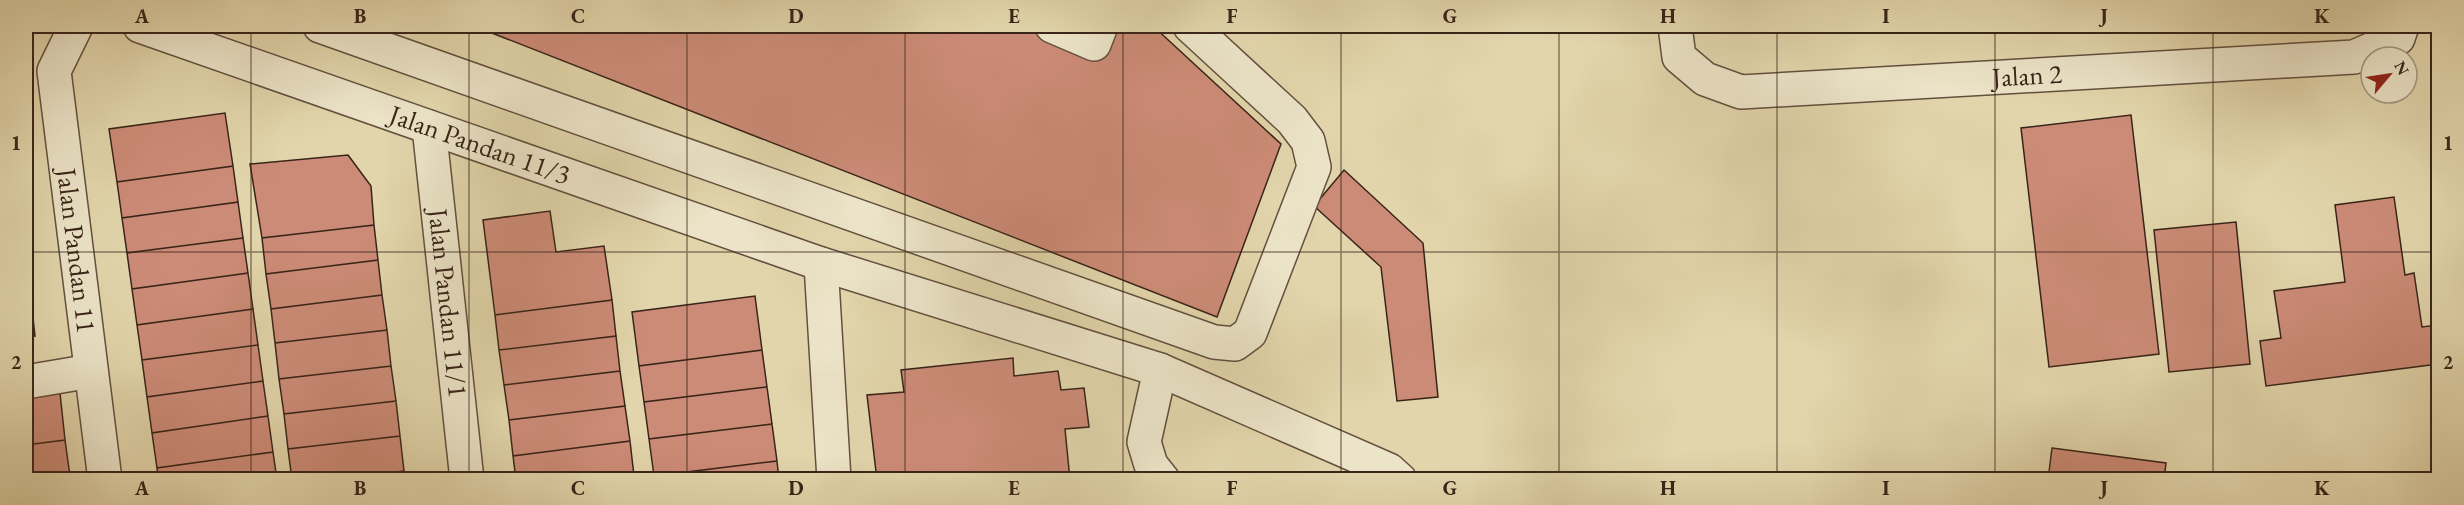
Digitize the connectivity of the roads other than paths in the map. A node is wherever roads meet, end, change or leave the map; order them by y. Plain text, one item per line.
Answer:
1 (76, 26) edge
2 (140, 26) edge
3 (320, 26) edge
4 (1052, 26) edge
5 (1101, 26) edge
6 (1190, 26) edge
7 (1676, 26) edge
8 (2402, 26) edge
9 (429, 127) junction
10 (821, 264) junction
11 (1160, 370) junction
12 (91, 371) junction
13 (26, 382) edge
14 (105, 480) edge
15 (467, 480) edge
16 (834, 480) edge
17 (1163, 480) edge
18 (1400, 480) edge

1 - 12 street, Jalan Pandan 11
2 - 9 street, Jalan Pandan 11/3
3 - 6 street
4 - 5 street
7 - 8 street, Jalan 2
9 - 10 street, Jalan Pandan 11/3
9 - 15 street, Jalan Pandan 11/1
10 - 11 street, Jalan Pandan 11/3
10 - 16 street
11 - 17 street
11 - 18 street, Jalan Pandan 11/3
12 - 13 street
12 - 14 street, Jalan Pandan 11

